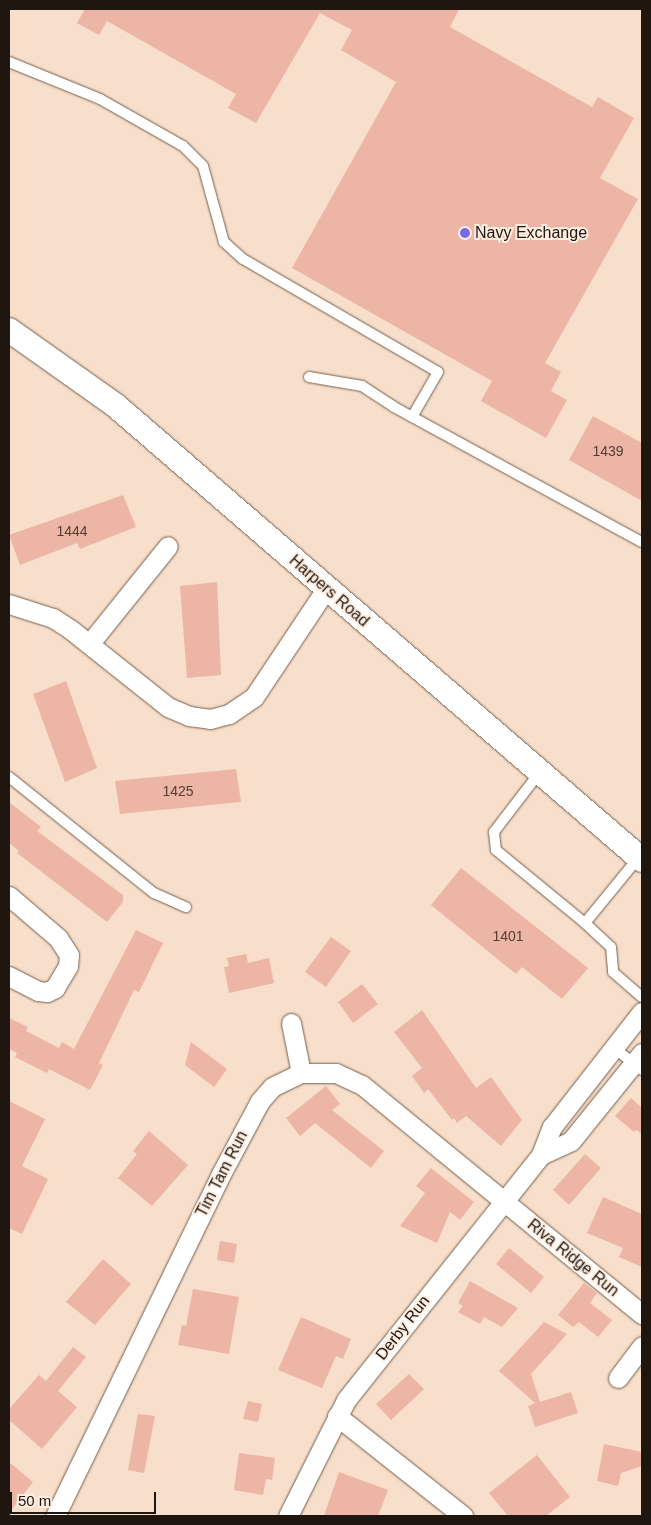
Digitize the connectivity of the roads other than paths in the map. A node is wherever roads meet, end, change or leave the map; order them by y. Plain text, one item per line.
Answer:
1 (9, 62) edge
2 (9, 330) edge
3 (309, 377) dead end
4 (412, 417) junction
5 (642, 542) edge
6 (168, 546) dead end
7 (326, 589) junction
8 (9, 604) edge
9 (90, 643) junction
10 (540, 772) junction
11 (9, 778) edge
12 (641, 859) edge
13 (9, 896) edge
14 (186, 907) dead end
15 (585, 923) junction
16 (9, 976) edge
17 (642, 997) edge
18 (642, 1012) edge
19 (291, 1023) dead end
20 (614, 1048) junction
21 (640, 1062) edge
22 (301, 1073) junction
23 (541, 1155) junction
24 (503, 1203) junction
25 (642, 1314) edge
26 (642, 1346) edge
27 (618, 1378) dead end
28 (337, 1416) junction
29 (55, 1516) edge
30 (288, 1516) edge
31 (463, 1516) edge

1 - 4 lane
2 - 7 street, Harpers Road
3 - 4 lane
4 - 5 lane
6 - 9 street
7 - 9 street
7 - 10 street, Harpers Road
8 - 9 street
10 - 12 street, Harpers Road
10 - 15 lane
11 - 14 lane
12 - 15 lane
13 - 16 street
15 - 17 lane
18 - 20 street, Derby Run
19 - 22 street
20 - 21 lane
20 - 23 street, Derby Run
21 - 23 street, Derby Run
22 - 24 street, Tim Tam Run
22 - 29 street, Tim Tam Run
23 - 24 street, Derby Run
24 - 25 street, Riva Ridge Run
24 - 28 street, Derby Run
26 - 27 street
28 - 30 street, Derby Run
28 - 31 street

